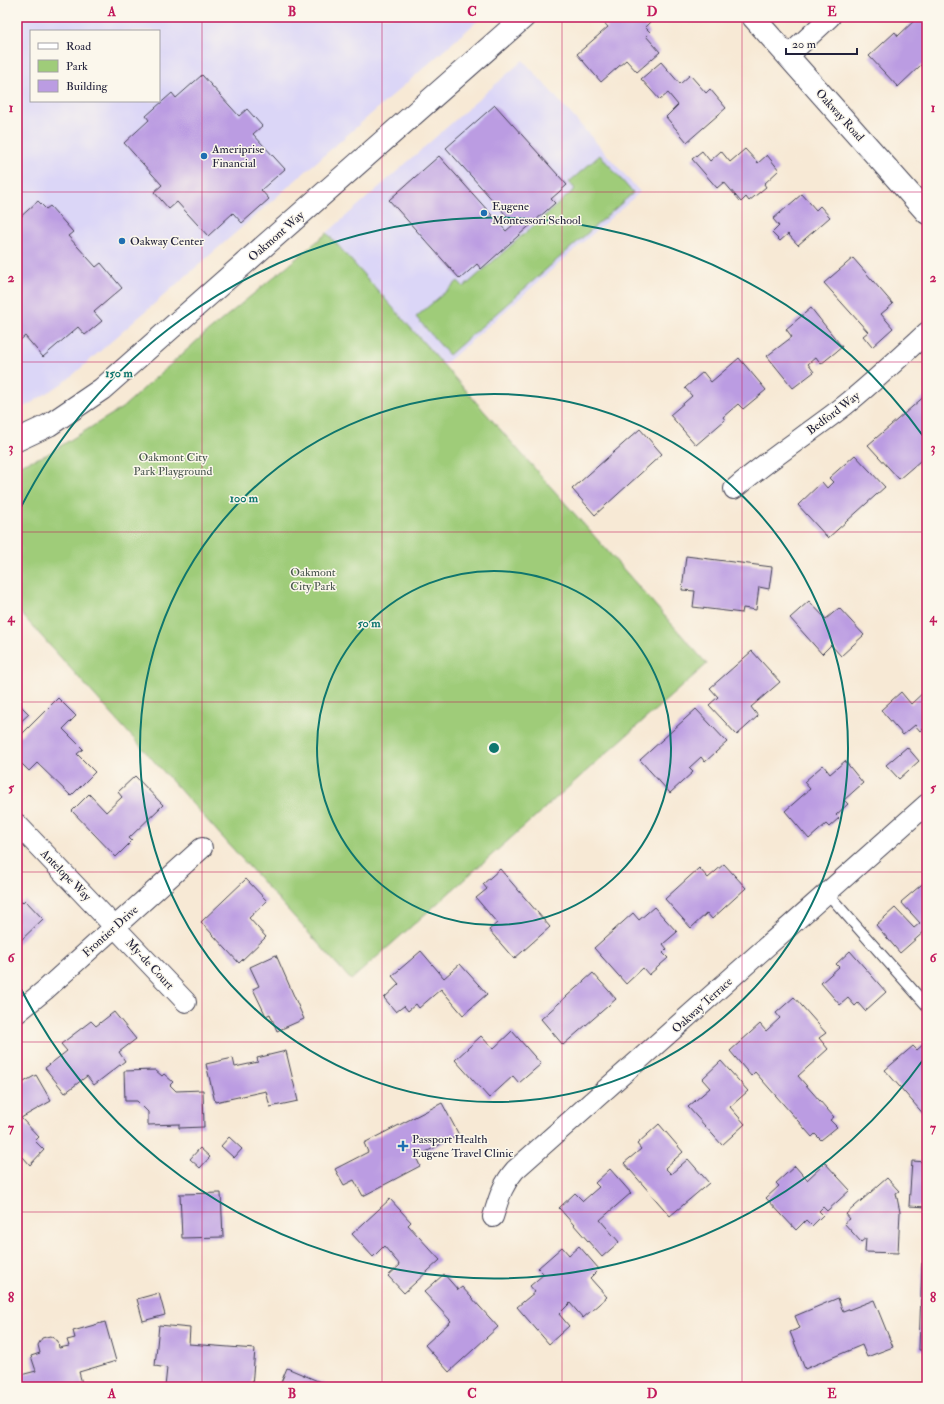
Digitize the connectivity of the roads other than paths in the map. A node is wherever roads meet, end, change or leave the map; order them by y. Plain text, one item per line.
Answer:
1 (524, 17) edge
2 (753, 17) edge
3 (830, 17) edge
4 (788, 56) junction
5 (927, 213) edge
6 (927, 332) edge
7 (17, 440) edge
8 (734, 489) dead end
9 (927, 804) edge
10 (17, 824) edge
11 (202, 848) dead end
12 (827, 893) junction
13 (115, 926) junction
14 (186, 1002) dead end
15 (927, 1006) edge
16 (17, 1013) edge
17 (493, 1217) dead end

1 - 7 street, Oakmont Way
2 - 4 street, Oakway Road
3 - 4 street
4 - 5 street, Oakway Road
6 - 8 street, Bedford Way
9 - 12 street, Oakway Terrace
10 - 13 street, Antelope Way
11 - 13 street, Frontier Drive
12 - 15 lane
12 - 17 street, Oakway Terrace
13 - 14 street, My-de Court
13 - 16 street, Frontier Drive

